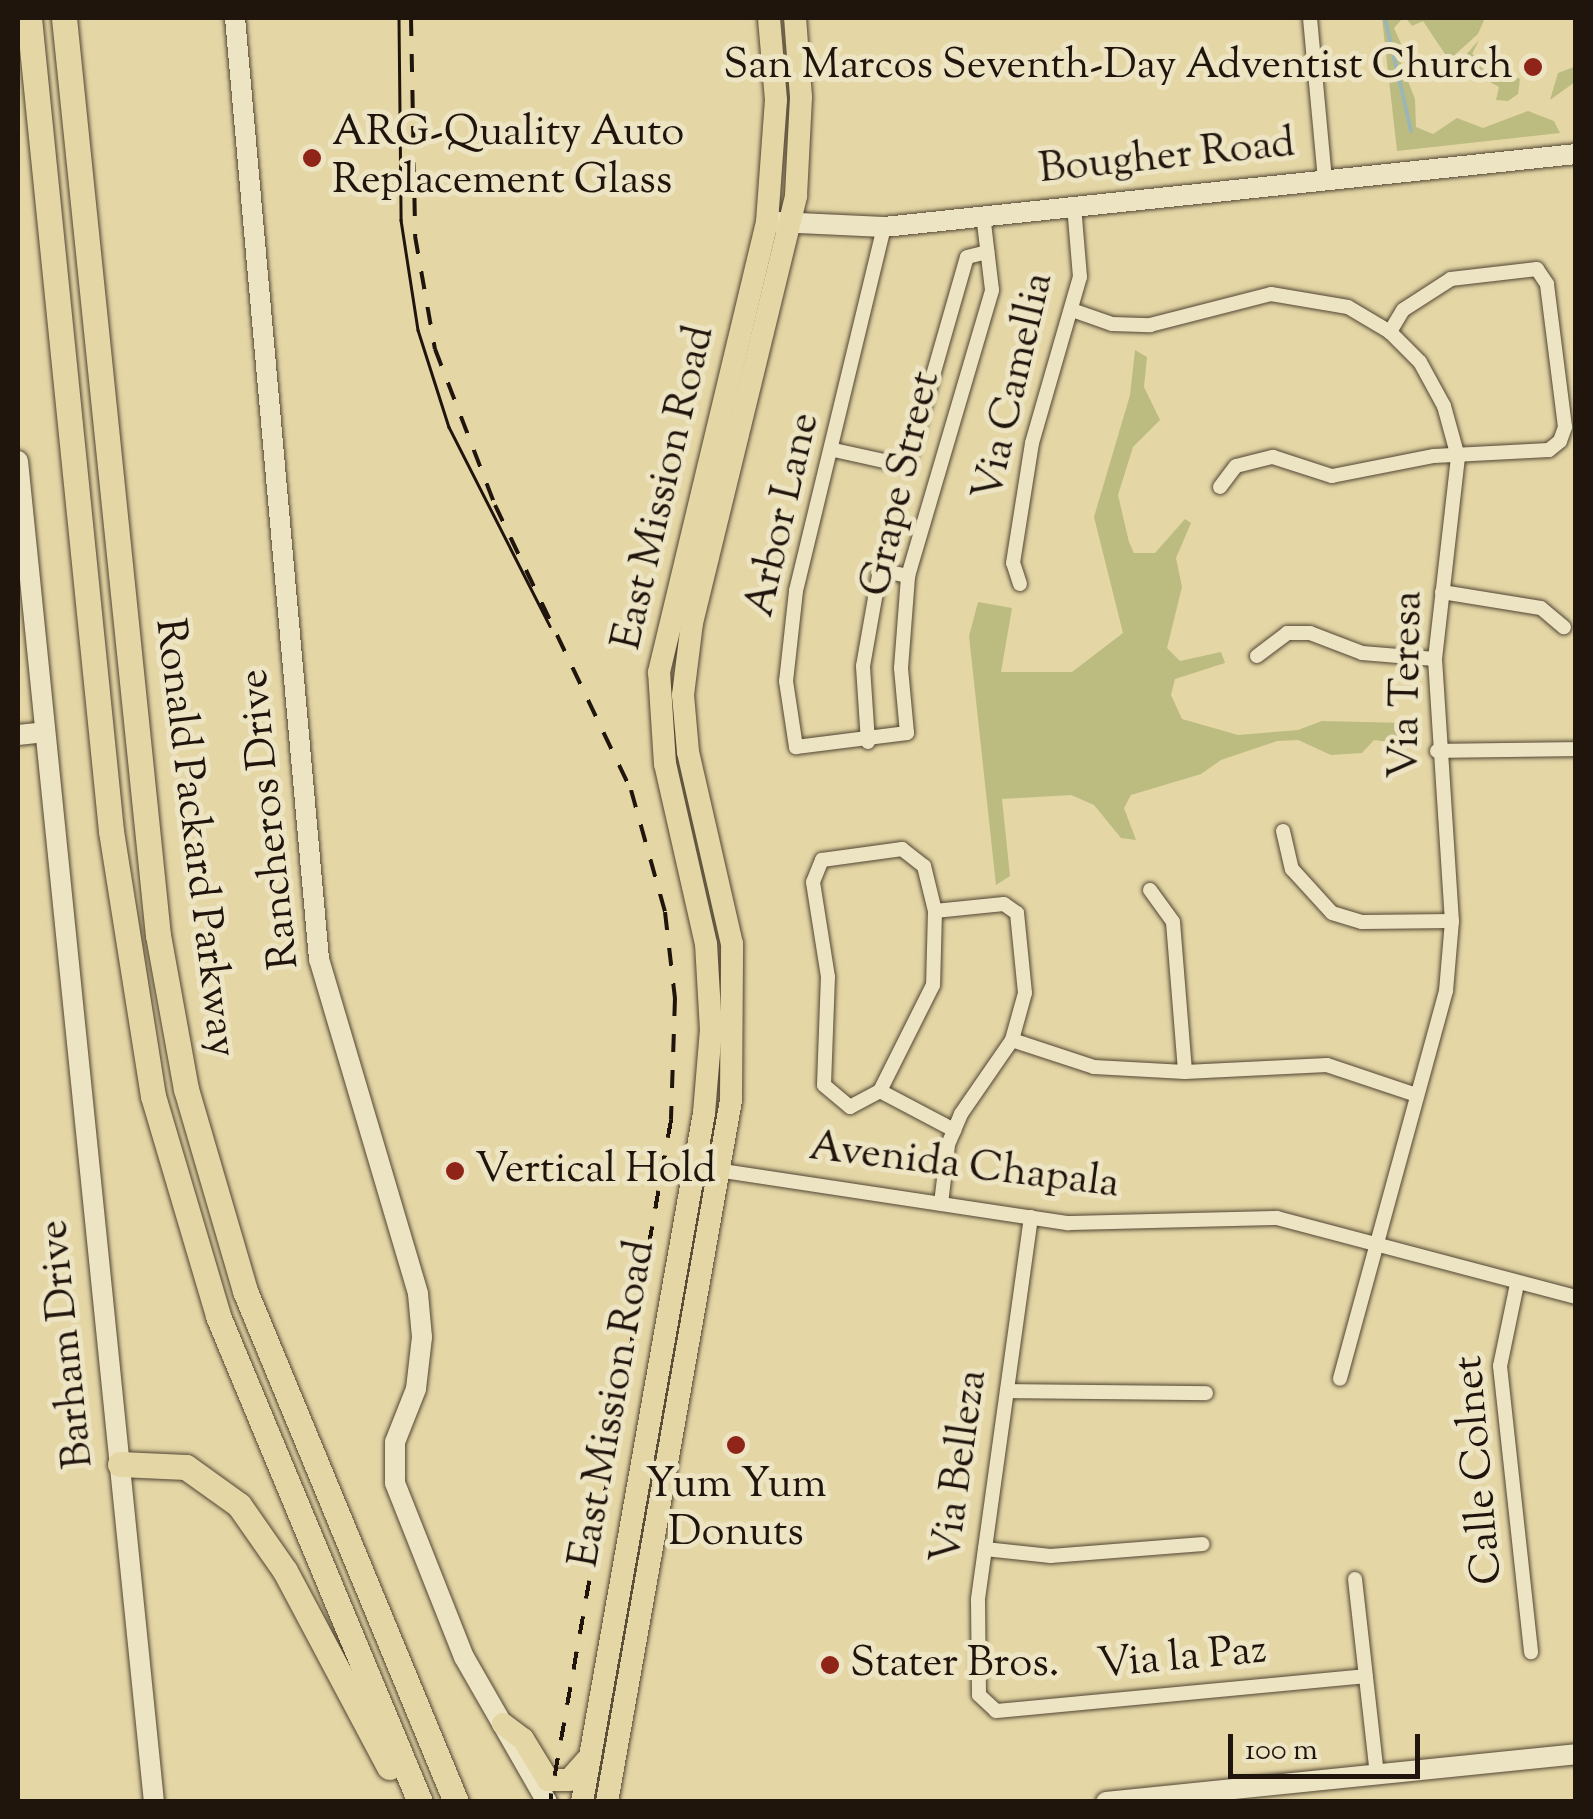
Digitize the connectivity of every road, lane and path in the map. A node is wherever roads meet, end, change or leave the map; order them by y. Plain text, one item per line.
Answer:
1 (29, 18) edge
2 (64, 18) edge
3 (235, 18) edge
4 (769, 18) edge
5 (786, 18) edge
6 (794, 18) edge
7 (1310, 18) edge
8 (797, 44) junction
9 (1576, 154) edge
10 (1325, 179) junction
11 (1074, 205) junction
12 (983, 215) junction
13 (767, 222) junction
14 (792, 223) junction
15 (884, 227) junction
16 (987, 252) junction
17 (1072, 310) junction
18 (1390, 332) junction
19 (834, 450) junction
20 (1458, 457) junction
21 (18, 461) edge
22 (1220, 486) dead end
23 (908, 576) junction
24 (1020, 584) dead end
25 (1442, 592) junction
26 (1564, 627) dead end
27 (1257, 656) dead end
28 (1435, 659) junction
29 (46, 732) junction
30 (18, 736) edge
31 (868, 742) junction
32 (1576, 749) edge
33 (1437, 751) junction
34 (1283, 831) dead end
35 (1150, 890) dead end
36 (936, 911) junction
37 (1452, 921) junction
38 (1012, 1040) junction
39 (1185, 1072) junction
40 (880, 1091) junction
41 (1416, 1096) junction
42 (954, 1130) junction
43 (695, 1166) junction
44 (720, 1170) junction
45 (941, 1204) junction
46 (1032, 1218) junction
47 (1374, 1241) junction
48 (1517, 1284) junction
49 (1576, 1298) edge
50 (1340, 1379) dead end
51 (1006, 1391) junction
52 (1206, 1393) dead end
53 (120, 1464) junction
54 (639, 1475) junction
55 (656, 1526) junction
56 (1203, 1544) dead end
57 (985, 1550) junction
58 (1355, 1580) dead end
59 (1531, 1652) dead end
60 (1366, 1676) junction
61 (1005, 1710) joint
62 (502, 1724) junction
63 (1576, 1754) edge
64 (590, 1757) junction
65 (1377, 1775) junction
66 (154, 1802) edge
67 (408, 1802) edge
68 (420, 1802) edge
69 (456, 1802) edge
70 (546, 1802) edge
71 (582, 1802) edge
72 (607, 1802) edge
73 (1106, 1802) edge

1 - 68 highway, Ronald Packard Parkway
2 - 69 highway, Ronald Packard Parkway
3 - 62 street, Rancheros Drive
4 - 13 main road, East Mission Road
5 - 8 main road
6 - 8 main road, East Mission Road
7 - 10 street
8 - 14 main road, East Mission Road
9 - 10 street, Bougher Road
10 - 11 street, Bougher Road
11 - 12 street, Bougher Road
11 - 17 street, Via Camellia
12 - 15 street, Bougher Road
12 - 16 street, Grape Street
13 - 14 street, Bougher Road
13 - 43 main road, East Mission Road
14 - 15 street, Bougher Road
14 - 44 main road, East Mission Road
15 - 19 street, Arbor Lane
16 - 19 street
16 - 23 street, Grape Street
17 - 18 street, Via Teresa
17 - 24 street, Via Camellia
18 - 20 street, Via Teresa
18 - 20 street
19 - 31 street, Arbor Lane
20 - 22 street
20 - 25 street, Via Teresa
21 - 29 street, Barham Drive
23 - 31 street, Grape Street
23 - 31 street
25 - 26 street
25 - 28 street, Via Teresa
27 - 28 street
28 - 33 street, Via Teresa
29 - 30 street
29 - 53 street, Barham Drive
32 - 33 street
33 - 37 street, Via Teresa
34 - 37 street
35 - 39 street
36 - 38 street
36 - 40 street
36 - 40 street
37 - 41 street, Via Teresa
38 - 39 street
38 - 42 street
39 - 41 street
40 - 42 street
41 - 47 street, Via Teresa
42 - 45 street
43 - 44 street, Avenida Chapala
43 - 54 main road, East Mission Road
44 - 45 street, Avenida Chapala
44 - 55 main road, East Mission Road
45 - 46 street, Avenida Chapala
46 - 47 street, Avenida Chapala
46 - 51 street, Via Belleza
47 - 48 street, Avenida Chapala
47 - 50 street, Via Teresa
48 - 49 street, Avenida Chapala
48 - 59 street, Calle Colnet
51 - 52 street
51 - 57 street, Via Belleza
53 - 66 street, Barham Drive
53 - 67 highway
54 - 55 main road
54 - 64 main road, East Mission Road
55 - 72 main road, East Mission Road
56 - 57 street
57 - 61 street, Via Belleza
58 - 60 street
60 - 61 street, Via la Paz
60 - 65 street
62 - 64 main road
62 - 70 street, Rancheros Drive
63 - 65 street
64 - 71 main road, East Mission Road
65 - 73 street

